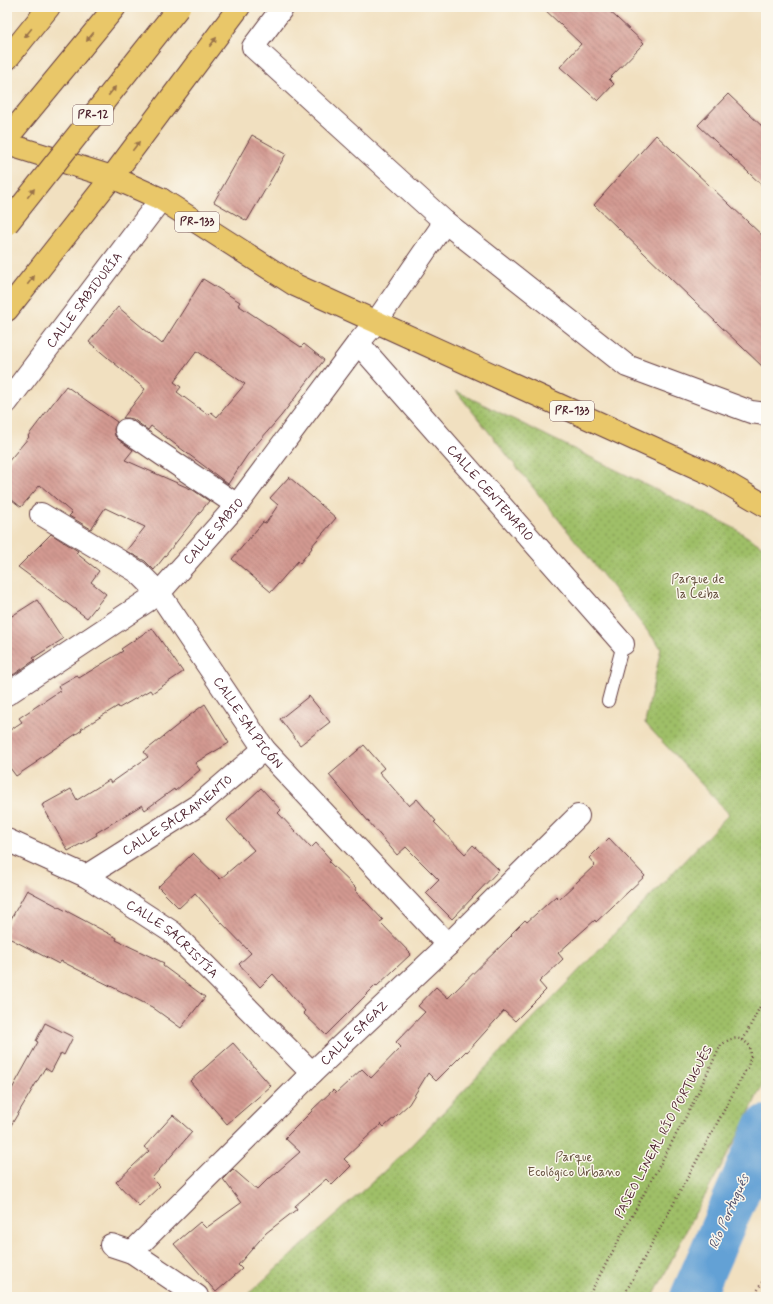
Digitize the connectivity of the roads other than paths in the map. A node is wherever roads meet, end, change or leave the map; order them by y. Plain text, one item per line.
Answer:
1 (49, 7) edge
2 (115, 7) edge
3 (179, 7) edge
4 (239, 7) edge
5 (283, 7) edge
6 (7, 59) edge
7 (7, 138) edge
8 (7, 144) edge
9 (112, 177) junction
10 (161, 199) junction
11 (445, 222) junction
12 (7, 224) edge
13 (7, 310) edge
14 (376, 322) junction
15 (358, 343) junction
16 (7, 402) edge
17 (766, 414) edge
18 (126, 430) dead end
19 (237, 505) junction
20 (766, 506) edge
21 (41, 514) dead end
22 (159, 593) junction
23 (623, 644) joint
24 (7, 694) edge
25 (608, 701) dead end
26 (264, 749) junction
27 (578, 816) dead end
28 (7, 840) edge
29 (86, 876) junction
30 (448, 945) junction
31 (312, 1073) junction
32 (111, 1245) dead end
33 (132, 1252) junction
34 (197, 1296) edge

1 -> 6 main road
2 -> 7 main road
12 -> 3 main road, PR-12, bridge
9 -> 4 main road
5 - 11 street
8 - 9 main road, PR-133
9 - 10 main road, PR-133
13 -> 9 main road
10 - 14 main road, PR-133
10 - 16 street, CALLE SABIDURÍA
11 - 14 street, CALLE SABIO
11 - 17 street
14 - 15 street, CALLE SABIO
14 - 20 main road, PR-133
15 - 19 street, CALLE SABIO
15 - 23 street, CALLE CENTENARIO
18 - 19 street
19 - 22 street, CALLE SABIO
21 - 22 street, CALLE SALPICÓN
22 - 24 street, CALLE SABIO
22 - 26 street, CALLE SALPICÓN
23 - 25 lane
26 - 29 street, CALLE SACRAMENTO
26 - 30 street, CALLE SALPICÓN
27 - 30 street, CALLE SAGAZ
28 - 29 street, CALLE SACRISTÍA
29 - 31 street, CALLE SACRISTÍA
30 - 31 street, CALLE SAGAZ
31 - 33 street, CALLE SAGAZ
32 - 33 street
33 - 34 street

